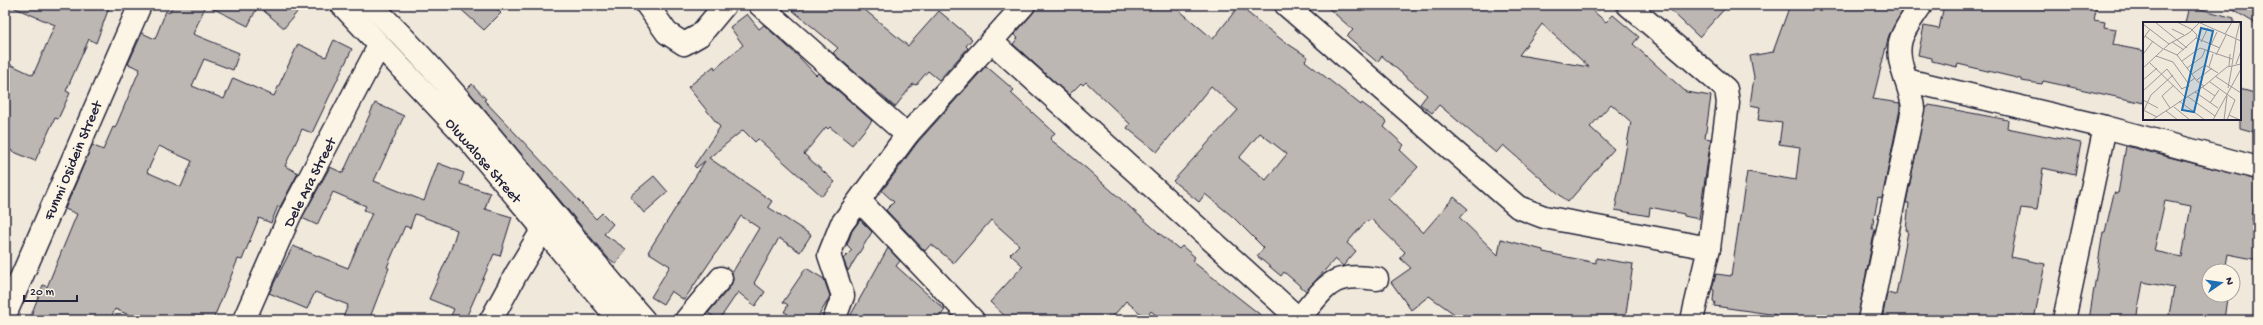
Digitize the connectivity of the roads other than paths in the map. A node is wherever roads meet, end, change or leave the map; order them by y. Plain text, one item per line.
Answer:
1 (140, 5) edge
2 (342, 5) edge
3 (370, 5) edge
4 (647, 5) edge
5 (725, 5) edge
6 (760, 5) edge
7 (1024, 5) edge
8 (1286, 5) edge
9 (1628, 5) edge
10 (1921, 5) edge
11 (992, 42) junction
12 (379, 46) junction
13 (1906, 80) junction
14 (2106, 127) junction
15 (907, 135) junction
16 (2258, 168) edge
17 (524, 190) junction
18 (860, 201) junction
19 (543, 229) junction
20 (1709, 248) junction
21 (721, 278) dead end
22 (1377, 279) dead end
23 (5, 316) edge
24 (1300, 319) edge
25 (244, 320) edge
26 (492, 320) edge
27 (619, 320) edge
28 (644, 320) edge
29 (686, 320) edge
30 (834, 320) edge
31 (973, 320) edge
32 (1692, 320) edge
33 (1869, 320) edge
34 (2064, 320) edge

1 - 23 street, Funmi Osidein Street
2 - 12 street, Oluwalose Street
3 - 17 street, Oluwalose Street
4 - 5 street
6 - 15 street
7 - 11 street
8 - 20 street
9 - 20 street
10 - 13 street
11 - 15 street
11 - 24 street
12 - 17 street, Oluwalose Street
12 - 25 street, Dele Ara Street
13 - 14 street
13 - 33 street
14 - 16 street
14 - 34 street
15 - 18 street
17 - 19 street, Oluwalose Street
17 - 28 street, Oluwalose Street
18 - 30 street
18 - 31 street
19 - 26 street
19 - 27 street, Oluwalose Street
20 - 32 street
21 - 29 street
22 - 24 street

